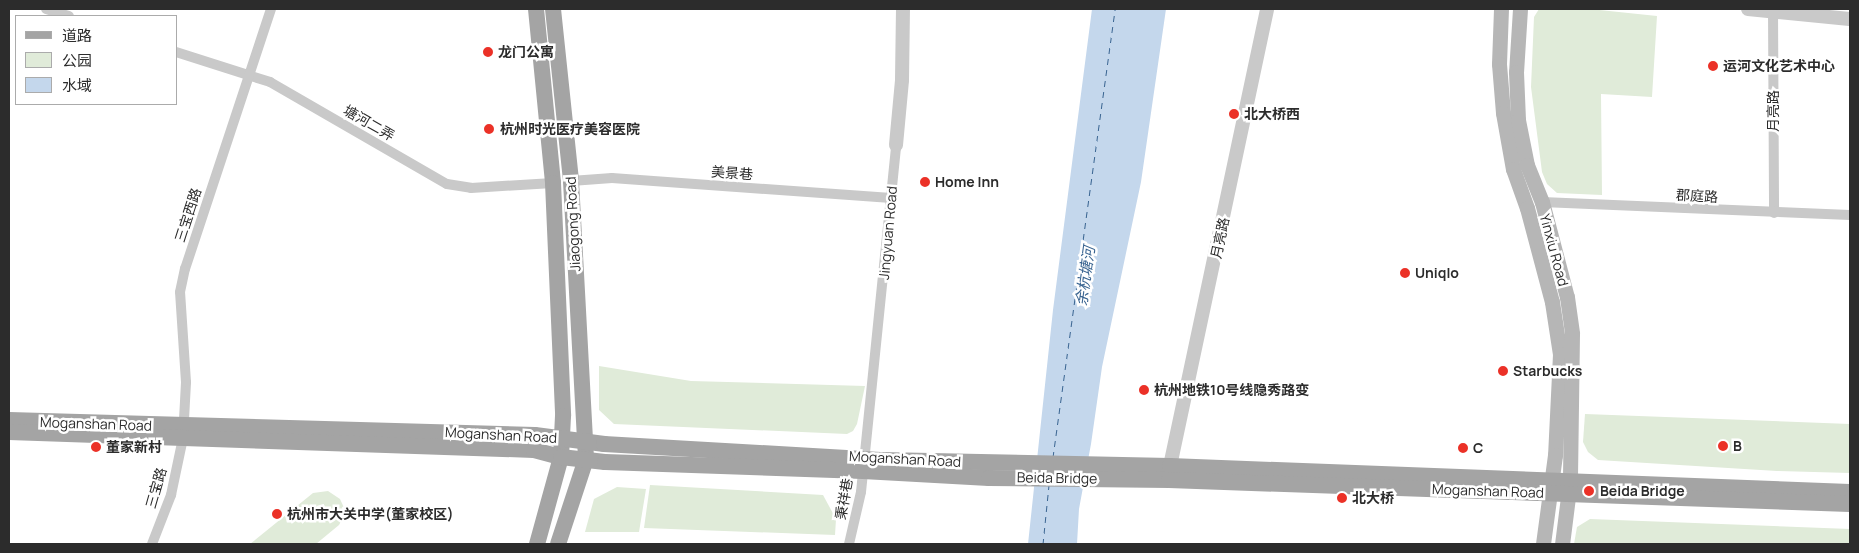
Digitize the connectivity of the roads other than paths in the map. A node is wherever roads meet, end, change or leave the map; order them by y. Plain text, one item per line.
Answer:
1 (46, 9) edge
2 (271, 9) edge
3 (536, 9) edge
4 (553, 9) edge
5 (903, 9) edge
6 (1267, 9) edge
7 (1501, 9) edge
8 (1520, 9) edge
9 (1748, 9) edge
10 (1773, 10) edge
11 (66, 15) edge
12 (1850, 18) edge
13 (178, 53) edge
14 (249, 75) junction
15 (896, 145) joint
16 (571, 181) junction
17 (553, 183) junction
18 (891, 198) junction
19 (1542, 202) junction
20 (1774, 213) junction
21 (1850, 215) edge
22 (9, 420) edge
23 (9, 432) edge
24 (183, 432) junction
25 (563, 438) junction
26 (584, 440) junction
27 (561, 457) junction
28 (586, 459) junction
29 (864, 464) junction
30 (1170, 466) junction
31 (990, 470) joint
32 (1125, 472) junction
33 (1551, 487) junction
34 (1570, 488) junction
35 (1850, 492) edge
36 (1850, 504) edge
37 (152, 544) edge
38 (537, 544) edge
39 (558, 544) edge
40 (849, 544) edge
41 (1543, 544) edge
42 (1562, 544) edge

1 - 11 street
2 - 14 street, 三宝西路
3 - 17 main road, Jiaogong Road
4 - 16 main road, Jiaogong Road
5 - 15 street, Jingyuan Road
6 - 30 street, 月亮路
7 - 33 main road, Yinxiu Road
8 - 19 main road, Yinxiu Road
9 - 10 street
10 - 12 street
10 - 20 street, 月亮路
13 - 14 street, 塘河二弄
14 - 17 street, 塘河二弄
14 - 24 street, 三宝西路
15 - 18 street, Jingyuan Road
16 - 18 street, 美景巷
16 - 26 main road, Jiaogong Road
17 - 25 main road, Jiaogong Road
18 - 29 street, Jingyuan Road
19 - 20 street, 郡庭路
19 - 34 main road, Yinxiu Road
20 - 21 street, 郡庭路
22 - 24 main road, Moganshan Road
23 - 24 main road, Moganshan Road
24 - 25 main road, Moganshan Road
24 - 27 main road, Moganshan Road
24 - 37 street, 三宝路
25 - 26 main road, Moganshan Road
25 - 27 main road, Jiaogong Road
26 - 28 main road, Jiaogong Road
26 - 29 main road, Moganshan Road
27 - 28 main road, Moganshan Road
27 - 38 main road, Jiaogong Road
28 - 29 main road, Moganshan Road
28 - 39 main road
29 - 31 main road, Moganshan Road
29 - 40 street, 秉祥巷
30 - 32 main road, Moganshan Road
30 - 33 main road, Moganshan Road
31 - 32 main road, Beida Bridge
32 - 33 main road, Moganshan Road
33 - 34 main road, Moganshan Road
33 - 41 main road, Yinxiu Road
34 - 35 main road, Moganshan Road
34 - 36 main road, Moganshan Road
34 - 42 main road, Yinxiu Road

